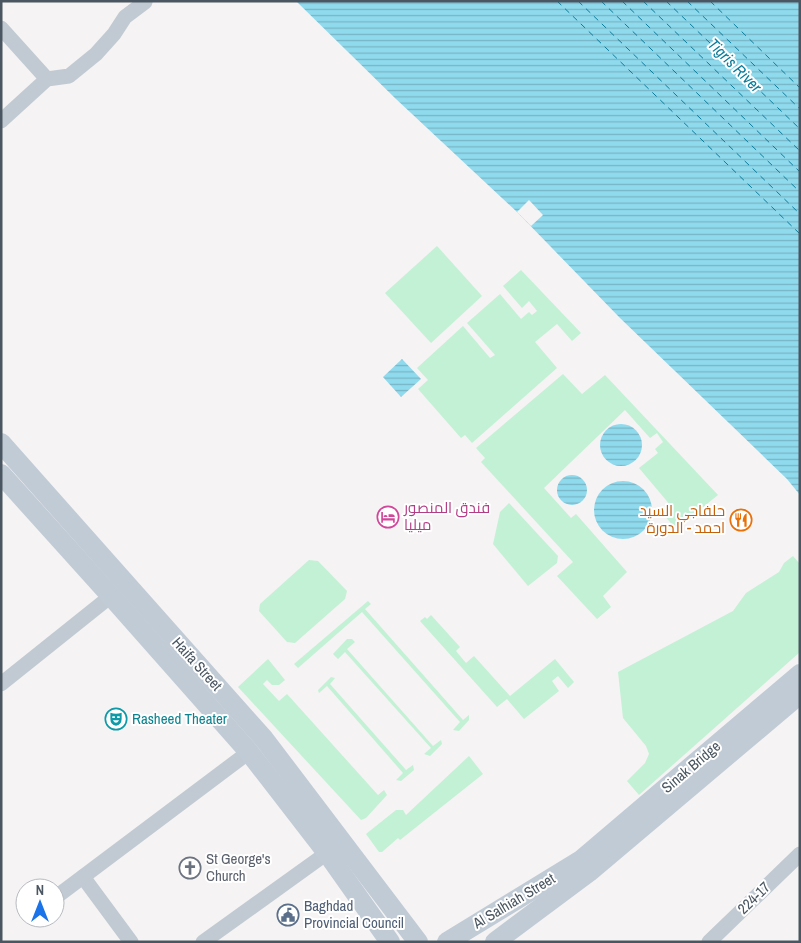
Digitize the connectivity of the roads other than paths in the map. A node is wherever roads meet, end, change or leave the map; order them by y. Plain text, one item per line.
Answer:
1 (144, 2) edge
2 (1, 28) edge
3 (48, 79) junction
4 (2, 119) edge
5 (1, 443) edge
6 (1, 474) edge
7 (111, 596) junction
8 (800, 674) edge
9 (1, 684) edge
10 (800, 694) edge
11 (249, 752) junction
12 (327, 853) junction
13 (800, 854) edge
14 (585, 866) junction
15 (83, 877) junction
16 (65, 890) edge
17 (131, 942) edge
18 (203, 942) edge
19 (390, 942) edge
20 (418, 942) edge
21 (447, 942) edge
22 (495, 942) edge
23 (709, 942) edge

1 - 3 street
2 - 3 street
3 - 4 street
5 - 20 main road, Haifa Street
6 - 7 main road, Haifa Street
7 - 9 street
7 - 11 main road, Haifa Street
8 - 14 main road, Sinak Bridge
10 - 14 main road, Sinak Bridge
11 - 12 main road, Haifa Street
11 - 15 street
12 - 18 street
12 - 19 main road, Haifa Street
13 - 23 street, 224-17
14 - 21 main road, Al Salhiah Street
14 - 22 main road, Al Salhiah Street
15 - 16 street
15 - 17 street

